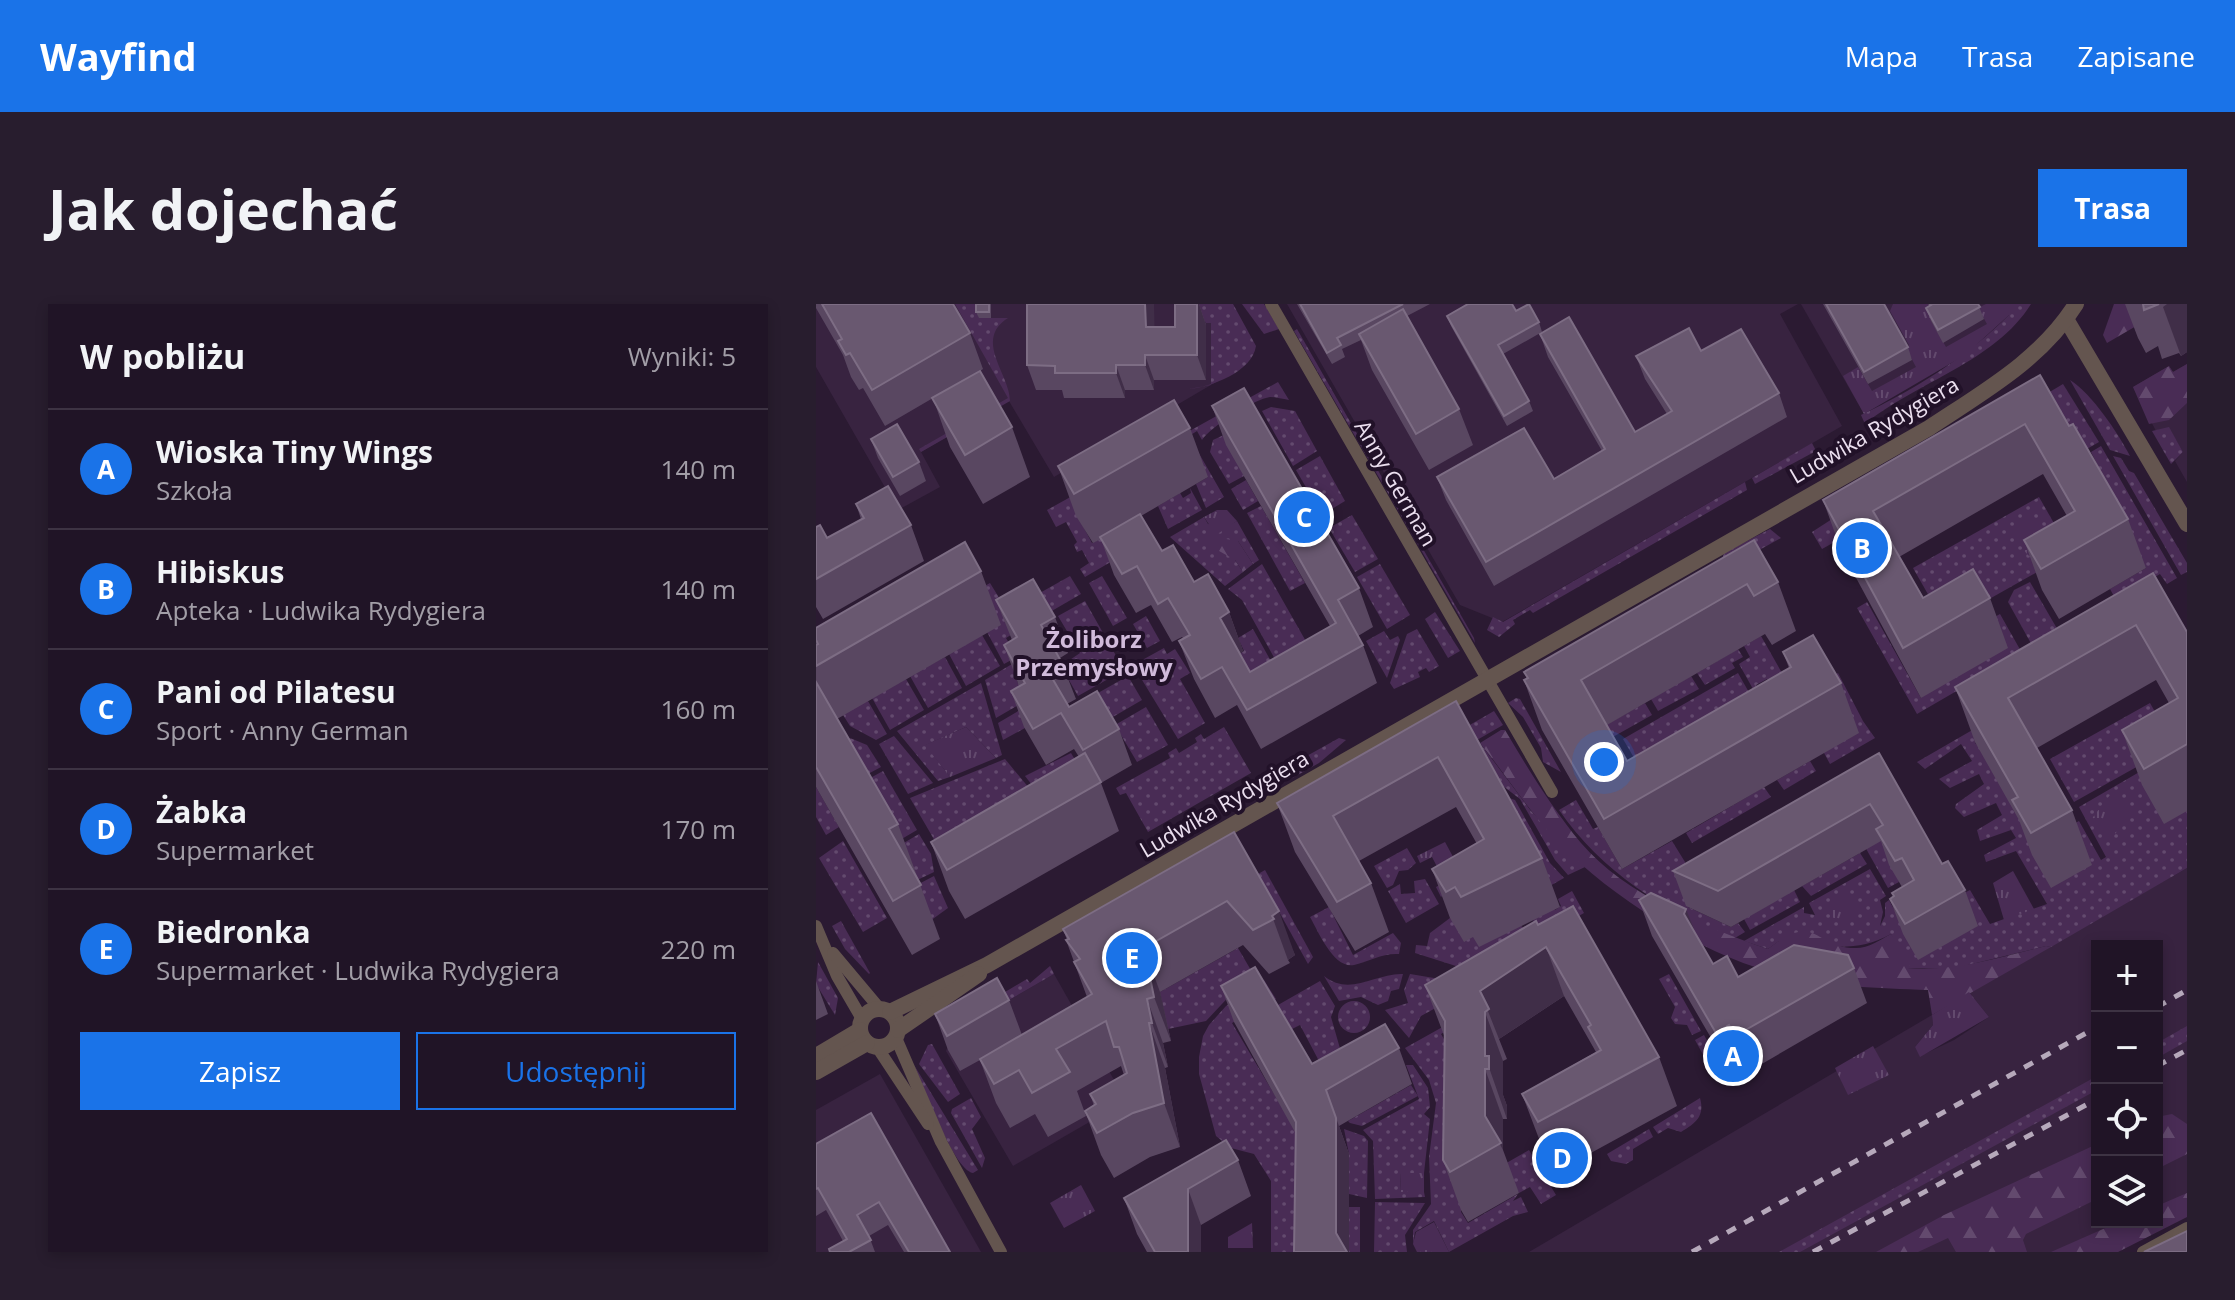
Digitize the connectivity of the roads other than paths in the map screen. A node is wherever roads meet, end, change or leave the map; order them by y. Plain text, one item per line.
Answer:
1 (1271, 304) edge
2 (2076, 304) edge
3 (2066, 319) junction
4 (2187, 524) edge
5 (1487, 681) junction
6 (1552, 792) dead end
7 (816, 926) edge
8 (828, 947) junction
9 (984, 966) junction
10 (885, 1011) junction
11 (897, 1034) junction
12 (867, 1035) junction
13 (816, 1056) edge
14 (816, 1072) edge
15 (941, 1142) junction
16 (2187, 1228) edge
17 (1001, 1252) edge
18 (2143, 1252) edge

1 - 5 street, Anny German
2 - 3 street, Ludwika Rydygiera
3 - 4 street
3 - 5 street, Ludwika Rydygiera
5 - 6 street
5 - 9 street, Ludwika Rydygiera
7 - 8 street
8 - 10 street
8 - 12 street
9 - 10 street, Ludwika Rydygiera
9 - 11 street, Ludwika Rydygiera
10 - 11 street
10 - 12 street, Ludwika Rydygiera
11 - 12 street, Ludwika Rydygiera
11 - 15 street
12 - 13 street
12 - 14 street
12 - 15 street
15 - 17 street
16 - 18 street

